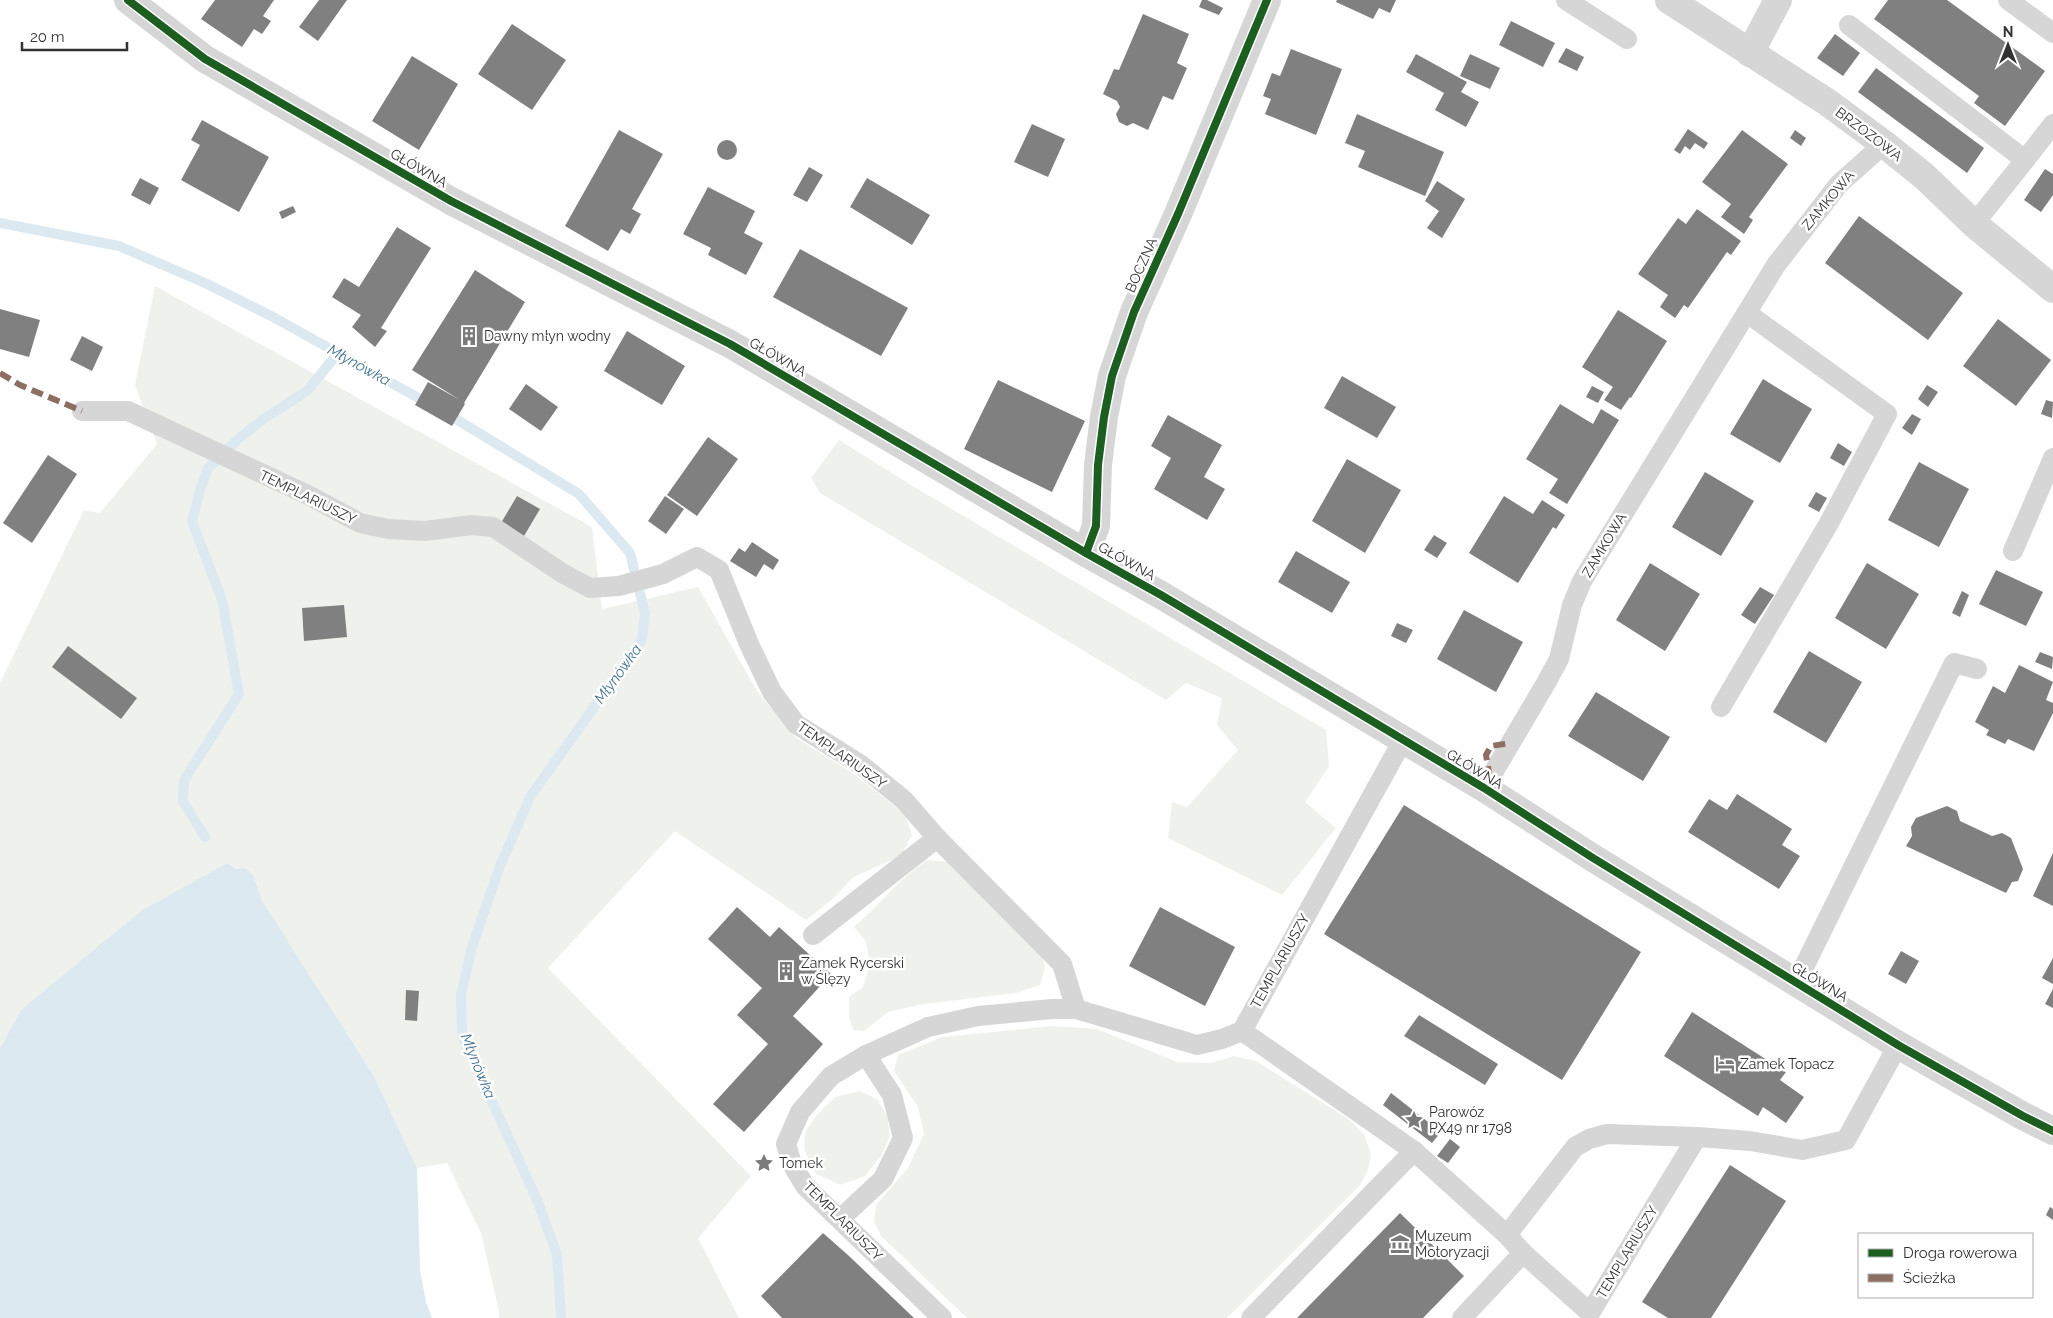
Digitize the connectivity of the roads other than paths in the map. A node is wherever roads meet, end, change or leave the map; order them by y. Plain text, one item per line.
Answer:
1 (128, 0) edge
2 (1267, 0) edge
3 (1566, 0) edge
4 (1669, 0) edge
5 (1778, 0) edge
6 (2008, 0) edge
7 (1849, 25) dead end
8 (2053, 33) edge
9 (1627, 39) dead end
10 (1750, 53) junction
11 (2053, 124) edge
12 (1884, 144) junction
13 (2025, 160) junction
14 (1974, 224) junction
15 (2053, 289) edge
16 (1747, 313) junction
17 (82, 411) dead end
18 (2053, 458) edge
19 (2014, 551) dead end
20 (1086, 553) junction
21 (1977, 669) dead end
22 (1721, 707) dead end
23 (1402, 740) junction
24 (1484, 788) junction
25 (937, 838) junction
26 (813, 935) dead end
27 (1796, 982) junction
28 (1076, 1009) junction
29 (1242, 1031) junction
30 (1898, 1045) junction
31 (866, 1055) junction
32 (2053, 1131) edge
33 (1696, 1137) junction
34 (1414, 1152) junction
35 (840, 1220) junction
36 (1507, 1235) junction
37 (1524, 1253) junction
38 (942, 1318) edge
39 (1251, 1318) edge
40 (1462, 1318) edge

1 - 20 street, GŁÓWNA
2 - 20 street, BOCZNA
3 - 9 lane
4 - 10 street, BRZOZOWA
5 - 10 street
6 - 8 lane
7 - 13 lane
10 - 12 street, BRZOZOWA
11 - 13 lane
12 - 14 street, BRZOZOWA
12 - 16 lane, ZAMKOWA
13 - 14 lane
14 - 15 street, BRZOZOWA
16 - 22 lane
16 - 24 lane, ZAMKOWA
17 - 25 lane, TEMPLARIUSZY
18 - 19 lane
20 - 23 street, GŁÓWNA
21 - 27 lane
23 - 24 street, GŁÓWNA
23 - 29 lane, TEMPLARIUSZY
24 - 27 street, GŁÓWNA
25 - 26 lane
25 - 28 lane, TEMPLARIUSZY
27 - 30 street, GŁÓWNA
28 - 29 lane, TEMPLARIUSZY
28 - 31 lane, TEMPLARIUSZY
29 - 34 lane, TEMPLARIUSZY
30 - 32 street, GŁÓWNA
30 - 33 lane
31 - 35 lane
31 - 35 lane, TEMPLARIUSZY
33 - 36 lane
33 - 37 lane, TEMPLARIUSZY
34 - 36 lane, TEMPLARIUSZY
34 - 39 lane
35 - 38 lane, TEMPLARIUSZY
36 - 37 lane, TEMPLARIUSZY
37 - 40 lane

